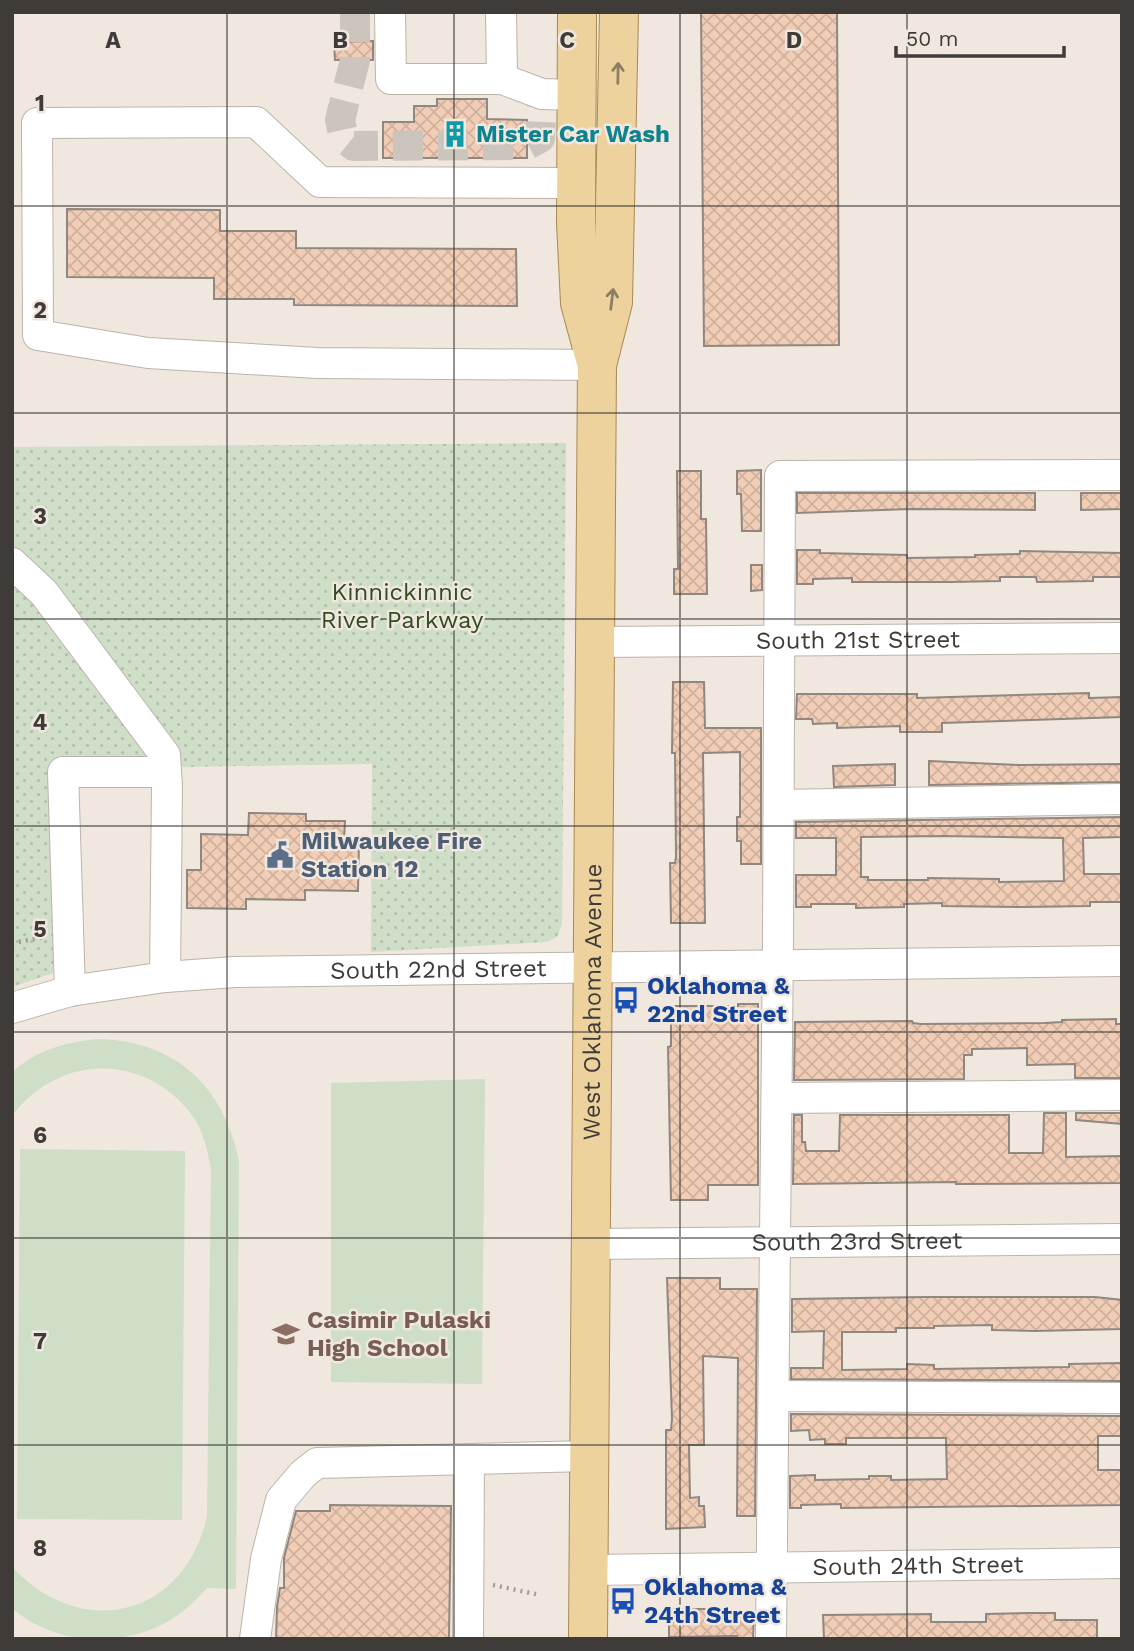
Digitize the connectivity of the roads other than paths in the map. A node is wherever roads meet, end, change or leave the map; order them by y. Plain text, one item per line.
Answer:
1 (390, 12) edge
2 (501, 12) edge
3 (576, 12) edge
4 (619, 12) edge
5 (502, 79) junction
6 (576, 95) junction
7 (617, 134) junction
8 (575, 135) junction
9 (575, 183) junction
10 (597, 365) junction
11 (1122, 475) edge
12 (12, 563) edge
13 (1122, 638) edge
14 (780, 640) junction
15 (594, 642) junction
16 (166, 772) junction
17 (1122, 799) edge
18 (779, 806) junction
19 (1122, 961) edge
20 (778, 965) junction
21 (592, 969) junction
22 (165, 977) junction
23 (70, 991) junction
24 (12, 1008) edge
25 (1122, 1095) edge
26 (777, 1098) junction
27 (1122, 1239) edge
28 (775, 1241) junction
29 (591, 1244) junction
30 (774, 1396) junction
31 (1122, 1398) edge
32 (589, 1456) junction
33 (469, 1459) junction
34 (1122, 1563) edge
35 (772, 1566) junction
36 (589, 1570) junction
37 (255, 1639) edge
38 (468, 1639) edge
39 (588, 1639) edge
40 (771, 1639) edge

1 - 5 street
2 - 5 street
3 - 6 main road, West Oklahoma Avenue
7 -> 4 main road, West Oklahoma Avenue
5 - 6 street
6 - 8 main road, West Oklahoma Avenue
7 - 8 main road
10 -> 7 main road, West Oklahoma Avenue
8 - 9 main road, West Oklahoma Avenue
9 - 10 main road, West Oklahoma Avenue
9 - 10 street
10 - 15 main road, West Oklahoma Avenue
11 - 14 street
12 - 16 street
13 - 14 street, South 21st Street
14 - 15 street, South 21st Street
14 - 18 street
15 - 21 main road, West Oklahoma Avenue
16 - 22 street
16 - 23 street
17 - 18 street
18 - 20 street
19 - 20 street, South 22nd Street
20 - 21 street, South 22nd Street
20 - 26 street
21 - 22 street, South 22nd Street
21 - 29 main road, West Oklahoma Avenue
22 - 23 street, South 22nd Street
23 - 24 street, South 22nd Street
25 - 26 street
26 - 28 street
27 - 28 street, South 23rd Street
28 - 29 street, South 23rd Street
28 - 30 street
29 - 32 main road, West Oklahoma Avenue
30 - 31 street
30 - 35 street
32 - 33 street
32 - 36 main road, West Oklahoma Avenue
33 - 37 street
33 - 38 street
34 - 35 street, South 24th Street
35 - 36 street, South 24th Street
35 - 40 street
36 - 39 main road, West Oklahoma Avenue

